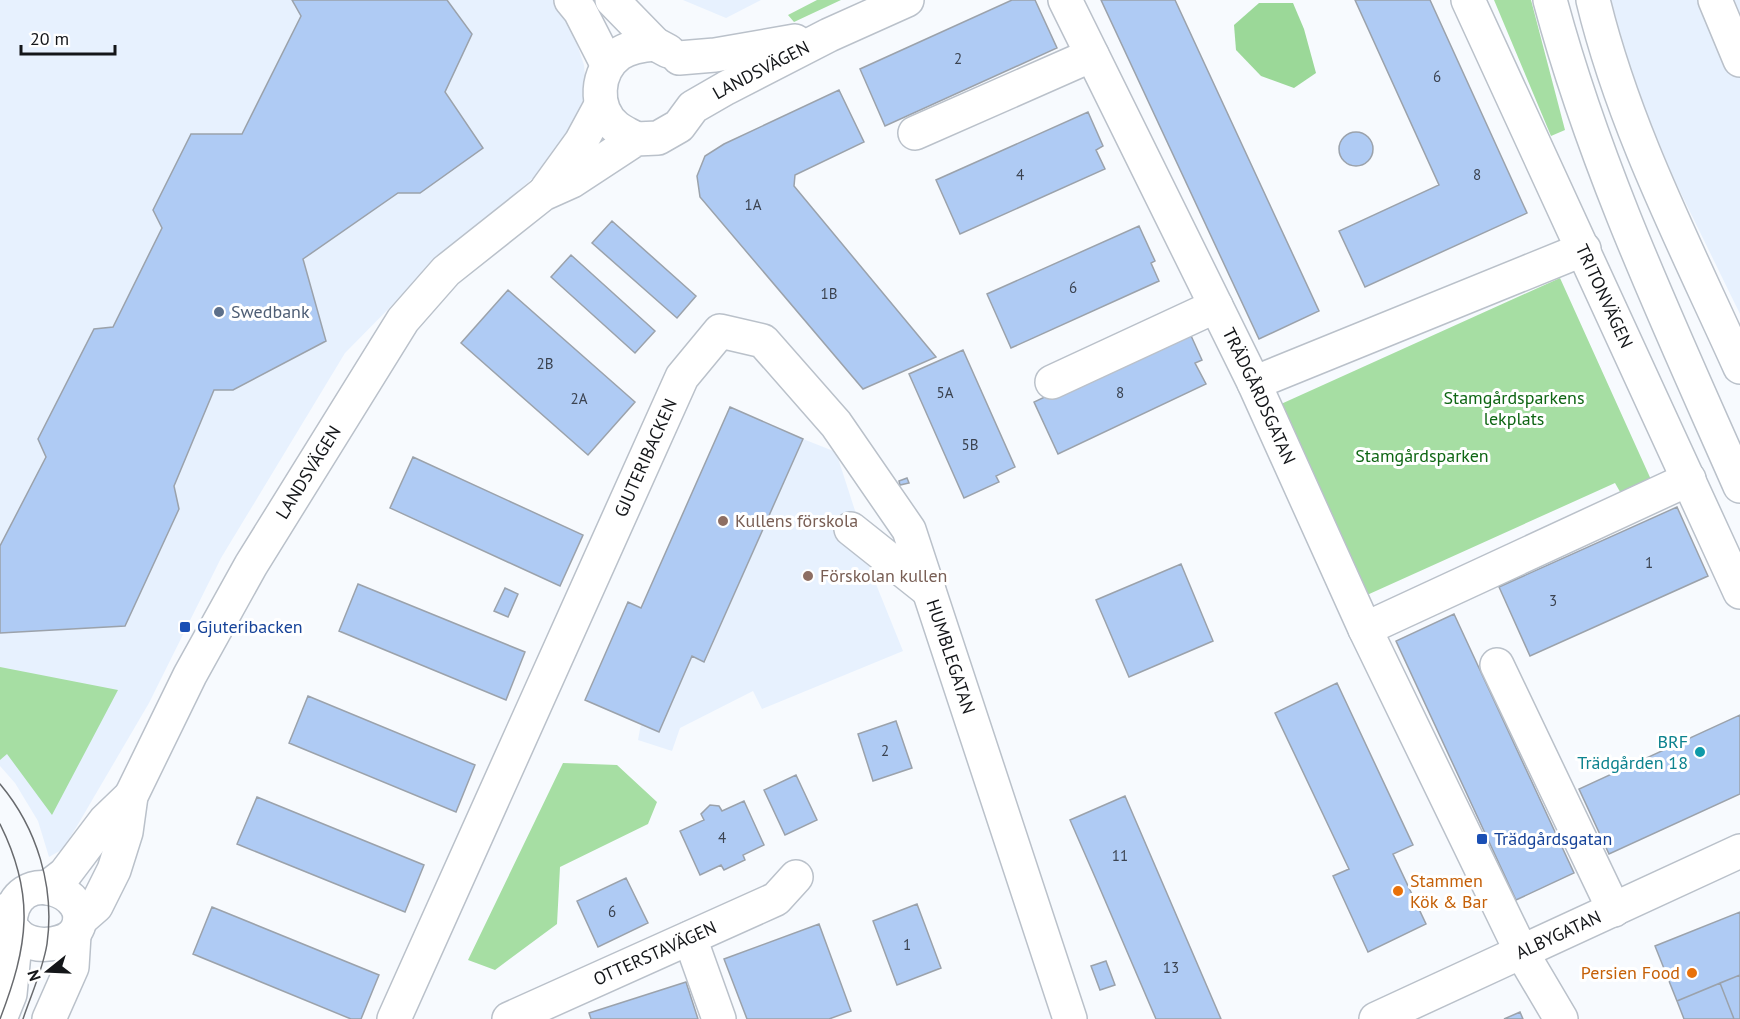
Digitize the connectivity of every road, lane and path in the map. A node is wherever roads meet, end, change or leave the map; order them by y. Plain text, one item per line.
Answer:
1 (571, 0) edge
2 (612, 0) edge
3 (907, 0) edge
4 (1065, 0) edge
5 (1468, 0) edge
6 (1550, 0) edge
7 (1593, 0) edge
8 (1715, 0) edge
9 (829, 35) junction
10 (667, 51) junction
11 (1092, 55) junction
12 (1740, 60) edge
13 (608, 64) junction
14 (602, 105) junction
15 (693, 107) junction
16 (915, 133) dead end
17 (636, 139) junction
18 (543, 194) junction
19 (1584, 249) junction
20 (1216, 306) junction
21 (720, 331) joint
22 (1740, 367) edge
23 (1052, 381) dead end
24 (1254, 383) junction
25 (1689, 479) junction
26 (1740, 486) edge
27 (851, 529) dead end
28 (929, 591) junction
29 (1740, 592) edge
30 (1365, 629) junction
31 (1497, 665) dead end
32 (131, 796) junction
33 (1740, 850) edge
34 (796, 877) dead end
35 (16, 905) edge
36 (1614, 910) junction
37 (77, 927) junction
38 (690, 938) junction
39 (1522, 953) junction
40 (0, 1019) edge
41 (49, 1019) edge
42 (394, 1019) edge
43 (509, 1019) edge
44 (719, 1019) edge
45 (1070, 1019) edge
46 (1376, 1019) edge
47 (1561, 1019) edge

1 - 13 street
2 - 10 street
3 - 9 street, LANDSVÄGEN
4 - 11 street, TRÄDGÅRDSGATAN
5 - 19 street, TRITONVÄGEN
6 - 26 street
7 - 22 street
8 - 12 street
9 - 10 street, LANDSVÄGEN
9 - 15 street, LANDSVÄGEN
10 - 13 street, LANDSVÄGEN
10 - 15 street, LANDSVÄGEN
11 - 16 street
11 - 20 street, TRÄDGÅRDSGATAN
13 - 14 street, LANDSVÄGEN
14 - 17 street
14 - 18 street, LANDSVÄGEN
15 - 17 street, LANDSVÄGEN
17 - 18 street, LANDSVÄGEN
18 - 32 street, LANDSVÄGEN
19 - 24 street
19 - 25 street, TRITONVÄGEN
20 - 23 street
20 - 24 street, TRÄDGÅRDSGATAN
21 - 28 street, HUMBLEGATAN
21 - 42 street, GJUTERIBACKEN
24 - 30 street, TRÄDGÅRDSGATAN
25 - 29 street, TRITONVÄGEN
25 - 30 street
27 - 28 street
28 - 45 street, HUMBLEGATAN
30 - 39 street, TRÄDGÅRDSGATAN
31 - 36 street
32 - 35 street, LANDSVÄGEN
32 - 37 street, LANDSVÄGEN
33 - 36 street, ALBYGATAN
34 - 38 street, OTTERSTAVÄGEN
35 - 37 street
35 - 37 street
35 - 40 street
36 - 39 street, ALBYGATAN
37 - 41 street
38 - 43 street, OTTERSTAVÄGEN
38 - 44 street
39 - 46 street, ALBYGATAN
39 - 47 street, TRÄDGÅRDSGATAN

